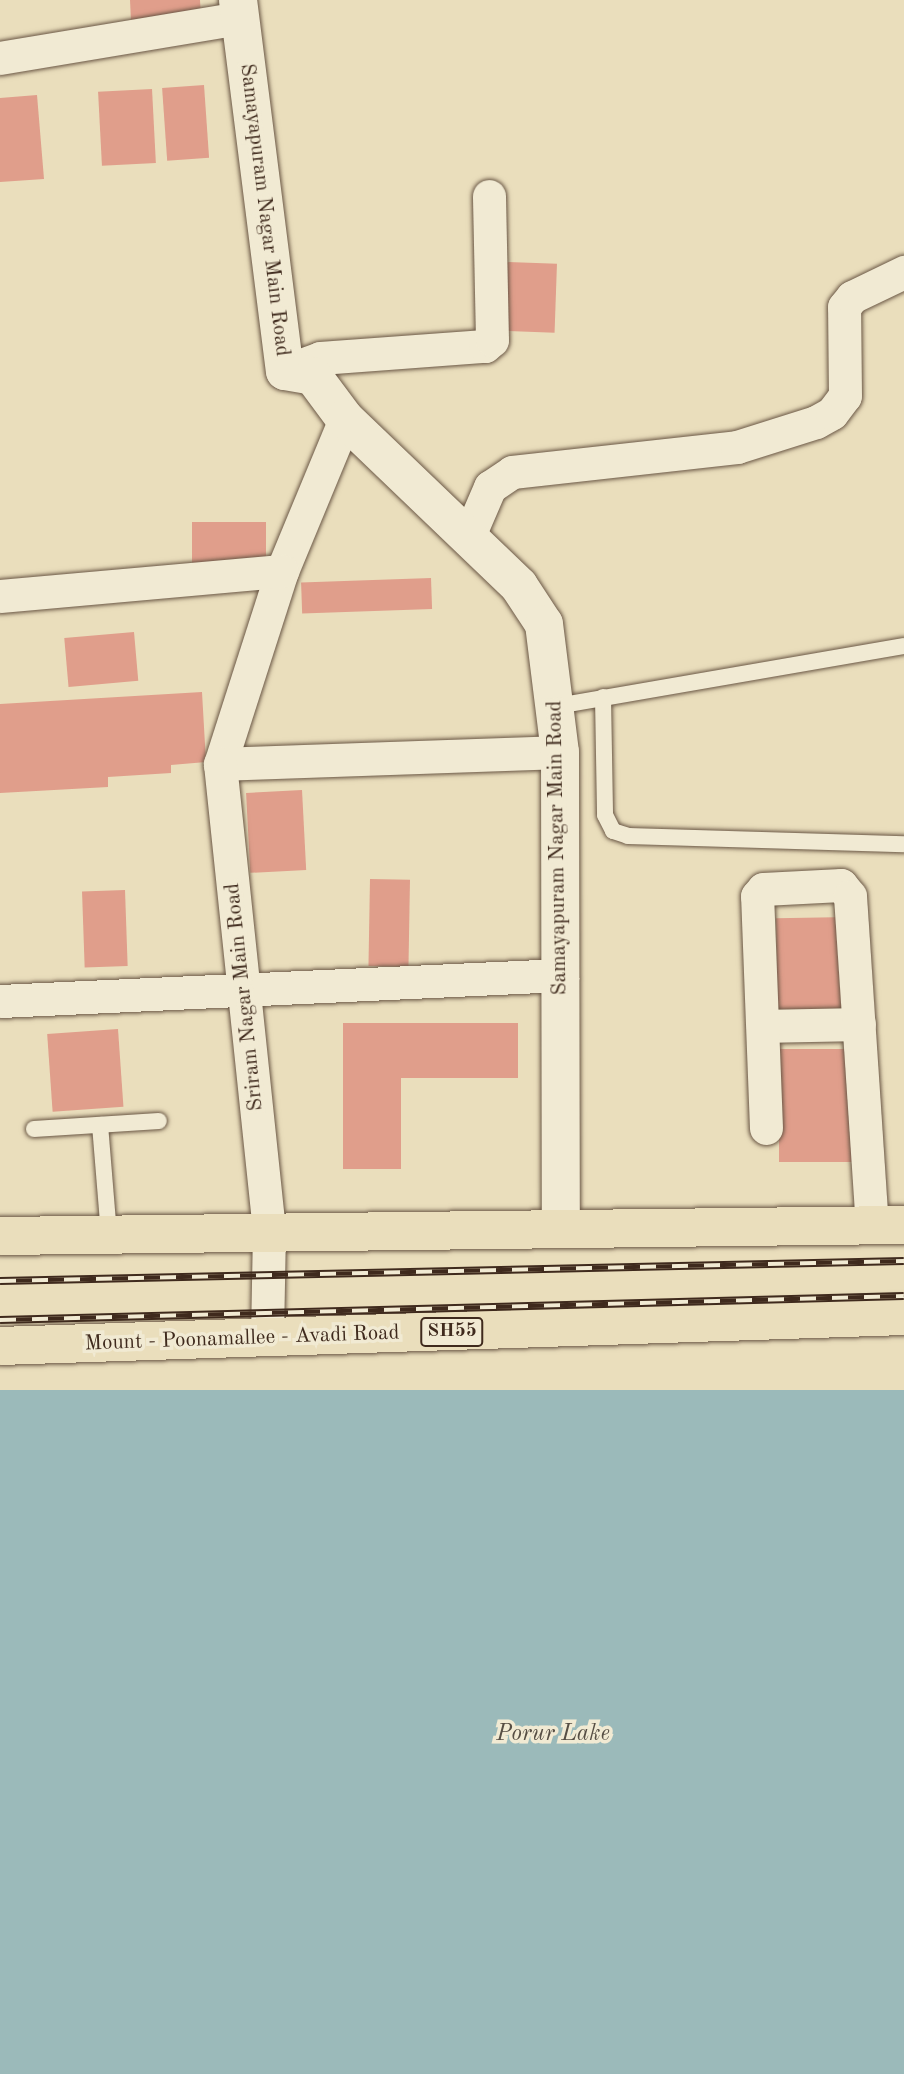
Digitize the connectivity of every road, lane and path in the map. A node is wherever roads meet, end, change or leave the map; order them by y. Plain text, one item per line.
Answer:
1 (239, 9) edge
2 (0, 58) edge
3 (489, 196) dead end
4 (904, 272) edge
5 (285, 371) junction
6 (345, 419) junction
7 (468, 538) junction
8 (282, 571) junction
9 (0, 596) edge
10 (904, 646) edge
11 (603, 697) junction
12 (557, 706) junction
13 (560, 752) junction
14 (220, 764) junction
15 (904, 844) edge
16 (562, 975) junction
17 (246, 987) junction
18 (0, 1001) edge
19 (859, 1024) junction
20 (763, 1026) junction
21 (159, 1121) dead end
22 (100, 1125) junction
23 (766, 1128) dead end
24 (34, 1129) dead end
25 (888, 1225) edge
26 (561, 1227) junction
27 (269, 1231) junction
28 (109, 1234) junction
29 (0, 1236) edge
30 (904, 1316) edge
31 (267, 1338) junction
32 (0, 1346) edge

1 - 2 street
1 - 5 street, Samayapuram Nagar Main Road
3 - 5 street
4 - 7 street
5 - 6 street, Samayapuram Nagar Main Road
6 - 7 street, Samayapuram Nagar Main Road
6 - 8 street
7 - 12 street, Samayapuram Nagar Main Road
8 - 9 street
8 - 14 street
10 - 11 lane
11 - 12 lane
11 - 15 lane
12 - 13 street, Samayapuram Nagar Main Road
13 - 14 street
13 - 16 street, Samayapuram Nagar Main Road
14 - 17 street, Sriram Nagar Main Road
16 - 17 street
16 - 26 street, Samayapuram Nagar Main Road
17 - 18 street
17 - 27 street, Sriram Nagar Main Road
19 - 20 street
19 - 20 street
19 - 25 street
20 - 23 street
21 - 22 lane
22 - 24 lane
22 - 28 lane
25 - 26 main road
26 - 27 main road
27 - 28 main road
27 - 31 street, Sriram Nagar Main Road
28 - 29 main road
30 - 31 main road, Mount - Poonamallee - Avadi Road / SH55
31 - 32 main road, Mount - Poonamallee - Avadi Road / SH55

